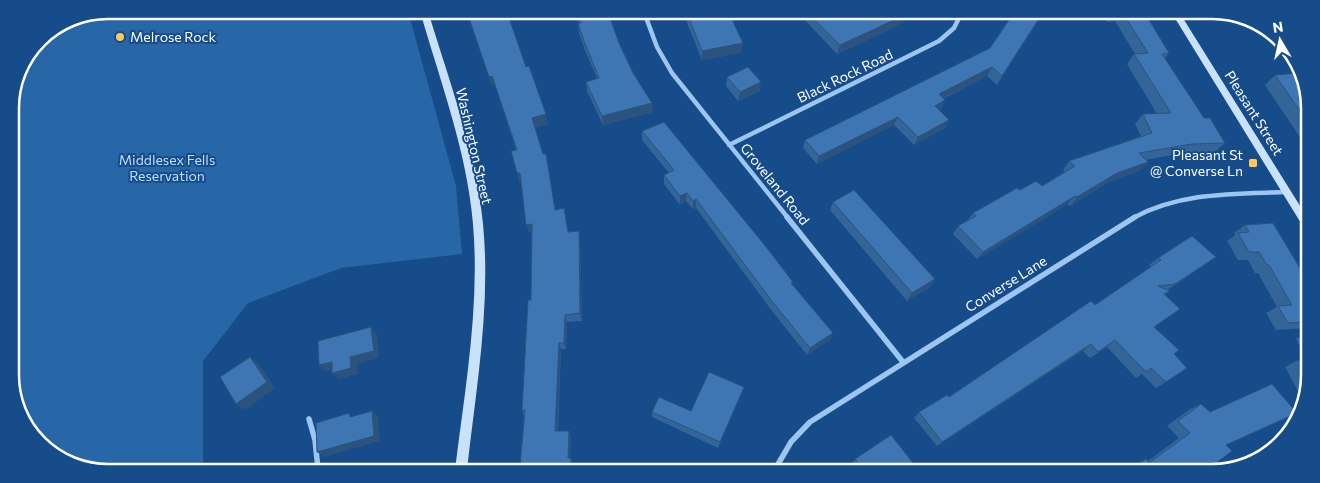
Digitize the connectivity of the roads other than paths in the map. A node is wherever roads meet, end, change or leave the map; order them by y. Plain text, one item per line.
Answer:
1 (426, 19) edge
2 (647, 19) edge
3 (958, 19) edge
4 (1179, 19) edge
5 (729, 145) junction
6 (1286, 192) junction
7 (1301, 216) edge
8 (903, 362) junction
9 (309, 420) dead end
10 (317, 464) edge
11 (462, 464) edge
12 (778, 464) edge

1 - 11 main road, Washington Street
2 - 5 street, Groveland Road
3 - 5 street, Black Rock Road
4 - 6 main road, Pleasant Street
5 - 8 street, Groveland Road
6 - 7 main road, Pleasant Street
6 - 8 street, Converse Lane
8 - 12 street, Converse Lane
9 - 10 street

